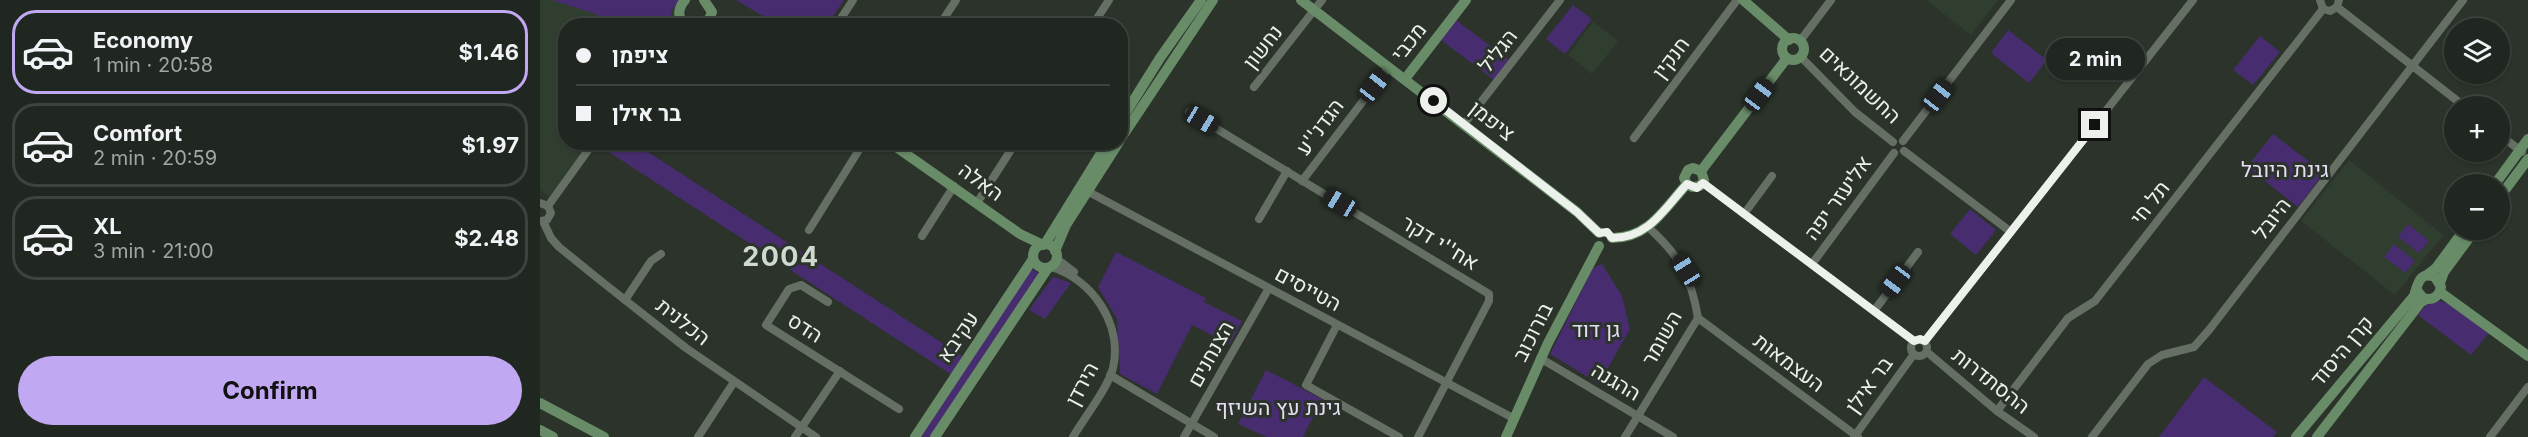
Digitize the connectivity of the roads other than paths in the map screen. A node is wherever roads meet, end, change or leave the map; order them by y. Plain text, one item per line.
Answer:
1 (686, 0) edge
2 (704, 0) edge
3 (853, 0) edge
4 (956, 0) edge
5 (1108, 0) edge
6 (1202, 0) edge
7 (1213, 0) edge
8 (1301, 0) edge
9 (1322, 0) edge
10 (1466, 0) edge
11 (1560, 0) edge
12 (1737, 0) edge
13 (1743, 0) edge
14 (1831, 0) edge
15 (2011, 0) edge
16 (2193, 0) edge
17 (2320, 0) edge
18 (2463, 0) edge
19 (2338, 4) edge
20 (2323, 9) junction
21 (1314, 10) junction
22 (680, 18) edge
23 (710, 18) edge
24 (841, 18) edge
25 (944, 18) edge
26 (1097, 18) edge
27 (1794, 40) junction
28 (1801, 57) junction
29 (1787, 58) junction
30 (2411, 65) junction
31 (1389, 67) junction
32 (1405, 79) junction
33 (1254, 87) dead end
34 (2451, 96) edge
35 (1128, 109) edge
36 (1189, 112) dead end
37 (1464, 124) junction
38 (1128, 129) edge
39 (1634, 138) dead end
40 (2528, 139) edge
41 (1903, 141) junction
42 (1893, 142) junction
43 (2510, 143) edge
44 (588, 150) edge
45 (859, 150) edge
46 (901, 150) edge
47 (1011, 150) edge
48 (1103, 150) edge
49 (1114, 150) edge
50 (1904, 151) junction
51 (1894, 153) junction
52 (2525, 155) edge
53 (1287, 171) junction
54 (1701, 171) junction
55 (2505, 174) edge
56 (1772, 176) dead end
57 (2510, 180) edge
58 (1302, 181) junction
59 (1703, 183) junction
60 (1687, 184) junction
61 (954, 186) junction
62 (1087, 191) junction
63 (977, 203) junction
64 (544, 204) edge
65 (1744, 214) junction
66 (1258, 219) dead end
67 (542, 221) edge
68 (1648, 227) junction
69 (809, 231) dead end
70 (2011, 232) junction
71 (1599, 233) junction
72 (1020, 234) junction
73 (922, 237) dead end
74 (1612, 238) junction
75 (2456, 240) edge
76 (2468, 240) edge
77 (1044, 244) junction
78 (1599, 246) junction
79 (1918, 252) dead end
80 (661, 254) dead end
81 (1033, 257) junction
82 (1053, 261) junction
83 (1812, 264) junction
84 (2427, 275) junction
85 (1269, 288) junction
86 (2440, 288) junction
87 (2416, 289) junction
88 (2427, 299) junction
89 (625, 300) junction
90 (828, 302) dead end
91 (1874, 311) junction
92 (1698, 318) junction
93 (1337, 325) junction
94 (1914, 341) junction
95 (1925, 341) junction
96 (1927, 352) junction
97 (1914, 354) junction
98 (2528, 356) edge
99 (1540, 358) junction
100 (840, 370) junction
101 (1110, 375) junction
102 (734, 382) junction
103 (1445, 382) junction
104 (2528, 387) edge
105 (540, 402) edge
106 (899, 409) dead end
107 (1997, 411) junction
108 (1638, 416) junction
109 (1513, 418) junction
110 (1192, 423) junction
111 (802, 427) junction
112 (540, 430) edge
113 (1856, 436) edge
114 (553, 437) edge
115 (604, 437) edge
116 (698, 437) edge
117 (795, 437) edge
118 (816, 437) edge
119 (915, 437) edge
120 (935, 437) edge
121 (1073, 437) edge
122 (1184, 437) edge
123 (1214, 437) edge
124 (1399, 437) edge
125 (1418, 437) edge
126 (1506, 437) edge
127 (1625, 437) edge
128 (1673, 437) edge
129 (2034, 437) edge
130 (2092, 437) edge
131 (2296, 437) edge
132 (2317, 437) edge
133 (2490, 437) edge

1 - 22 street
2 - 23 street
3 - 24 street
4 - 25 street
5 - 26 street
6 - 35 street
7 - 38 street, עקיבא
8 - 21 street, ציפמן
9 - 21 street, נחשון
10 - 32 street, מכבי
11 - 37 street, הגליל
12 - 39 street, חנקין
13 - 27 street
14 - 27 street
15 - 41 street
16 - 70 street
17 - 20 street
18 - 30 street, היובל
19 - 20 street
19 - 30 street
20 - 107 street, תל חי
21 - 31 street, ציפמן
21 - 33 street, נחשון
27 - 28 street
27 - 29 street
28 - 29 street
28 - 42 street, החשמונאים
29 - 54 street
30 - 34 street
30 - 130 street, היובל
31 - 32 street, ציפמן
31 - 58 street, הגדנ''ע
32 - 37 street, ציפמן
36 - 53 street, אח''י דקר
37 - 71 street, ציפמן
40 - 52 street
41 - 42 street
41 - 50 street
42 - 51 street
43 - 52 street
44 - 64 street
45 - 69 street
46 - 61 street, האלה
47 - 63 street
48 - 77 street
49 - 62 street, עקיבא
50 - 51 street
50 - 70 street, החשמונאים
51 - 83 street, אליעזר יפה
52 - 55 street
52 - 57 street
53 - 58 street, אח''י דקר
53 - 66 street
54 - 59 street
54 - 60 street
56 - 65 street
58 - 103 street, אח''י דקר
59 - 60 street
59 - 65 street
60 - 68 street
61 - 63 street, האלה
61 - 73 street
62 - 82 street, עקיבא
62 - 85 street, הטייסים
63 - 72 street, האלה
64 - 67 street
65 - 83 street
67 - 89 street, הכלנית
68 - 74 street
68 - 92 street, השומר
70 - 95 street
71 - 74 street
71 - 78 street
72 - 77 street, האלה
72 - 81 street, האלה
74 - 78 street
75 - 84 street
76 - 86 street
77 - 81 street, עקיבא
77 - 82 street, האלה
78 - 99 street, בורוכוב
79 - 91 street
80 - 89 street
81 - 82 street
81 - 119 street, עקיבא
82 - 101 street, הירדן
82 - 120 street, עקיבא
83 - 91 street
84 - 86 street
84 - 87 street
85 - 93 street, הטייסים
85 - 110 street, הצנחנים
86 - 88 street
86 - 98 street
87 - 88 street
87 - 131 street, קרן היסוד
88 - 132 street, קרן היסוד
89 - 102 street, הכלנית
90 - 100 street, הדס
91 - 94 street
92 - 108 street, השומר
92 - 113 street, העצמאות
93 - 103 street, הטייסים
93 - 124 street
94 - 95 street
94 - 97 street
95 - 96 street
96 - 97 street
96 - 107 street, ההסתדרות
97 - 113 street, בר אילן
99 - 108 street, ההגנה
99 - 109 street, בורוכוב
100 - 106 street, הדס
100 - 111 street
101 - 110 street
101 - 121 street, הירדן
102 - 111 street, הכלנית
102 - 116 street
103 - 109 street, הטייסים
103 - 125 street
104 - 133 street
105 - 115 street
107 - 129 street, ההסתדרות
108 - 127 street, השומר
108 - 128 street, ההגנה
109 - 126 street, בורוכוב
110 - 122 street, הצנחנים
110 - 123 street
111 - 117 street
111 - 118 street, הכלנית
112 - 114 street

